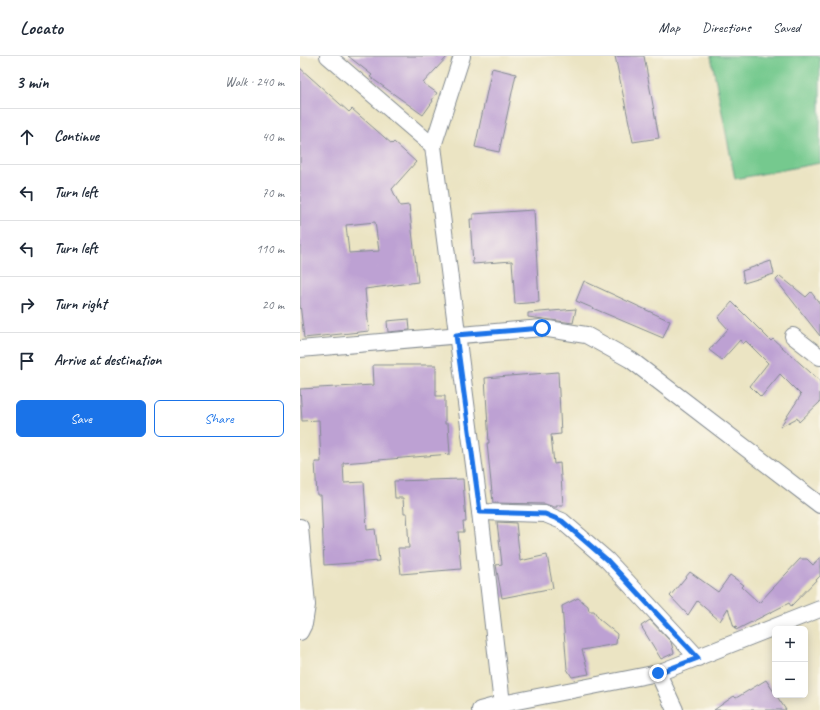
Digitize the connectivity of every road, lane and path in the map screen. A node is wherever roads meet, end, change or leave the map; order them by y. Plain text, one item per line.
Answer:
1 (328, 56) edge
2 (462, 56) edge
3 (432, 146) junction
4 (456, 335) junction
5 (793, 336) dead end
6 (300, 349) edge
7 (820, 357) edge
8 (820, 505) edge
9 (480, 512) junction
10 (300, 535) edge
11 (820, 609) edge
12 (300, 632) edge
13 (698, 658) junction
14 (658, 673) junction
15 (502, 704) junction
16 (480, 710) edge
17 (675, 710) edge

1 - 3 street
2 - 3 street
3 - 4 street
4 - 6 street
4 - 8 street
4 - 9 street
5 - 7 street
9 - 13 street
9 - 15 street
10 - 12 street
11 - 13 street
13 - 14 street
14 - 15 street
14 - 17 street
15 - 16 street

